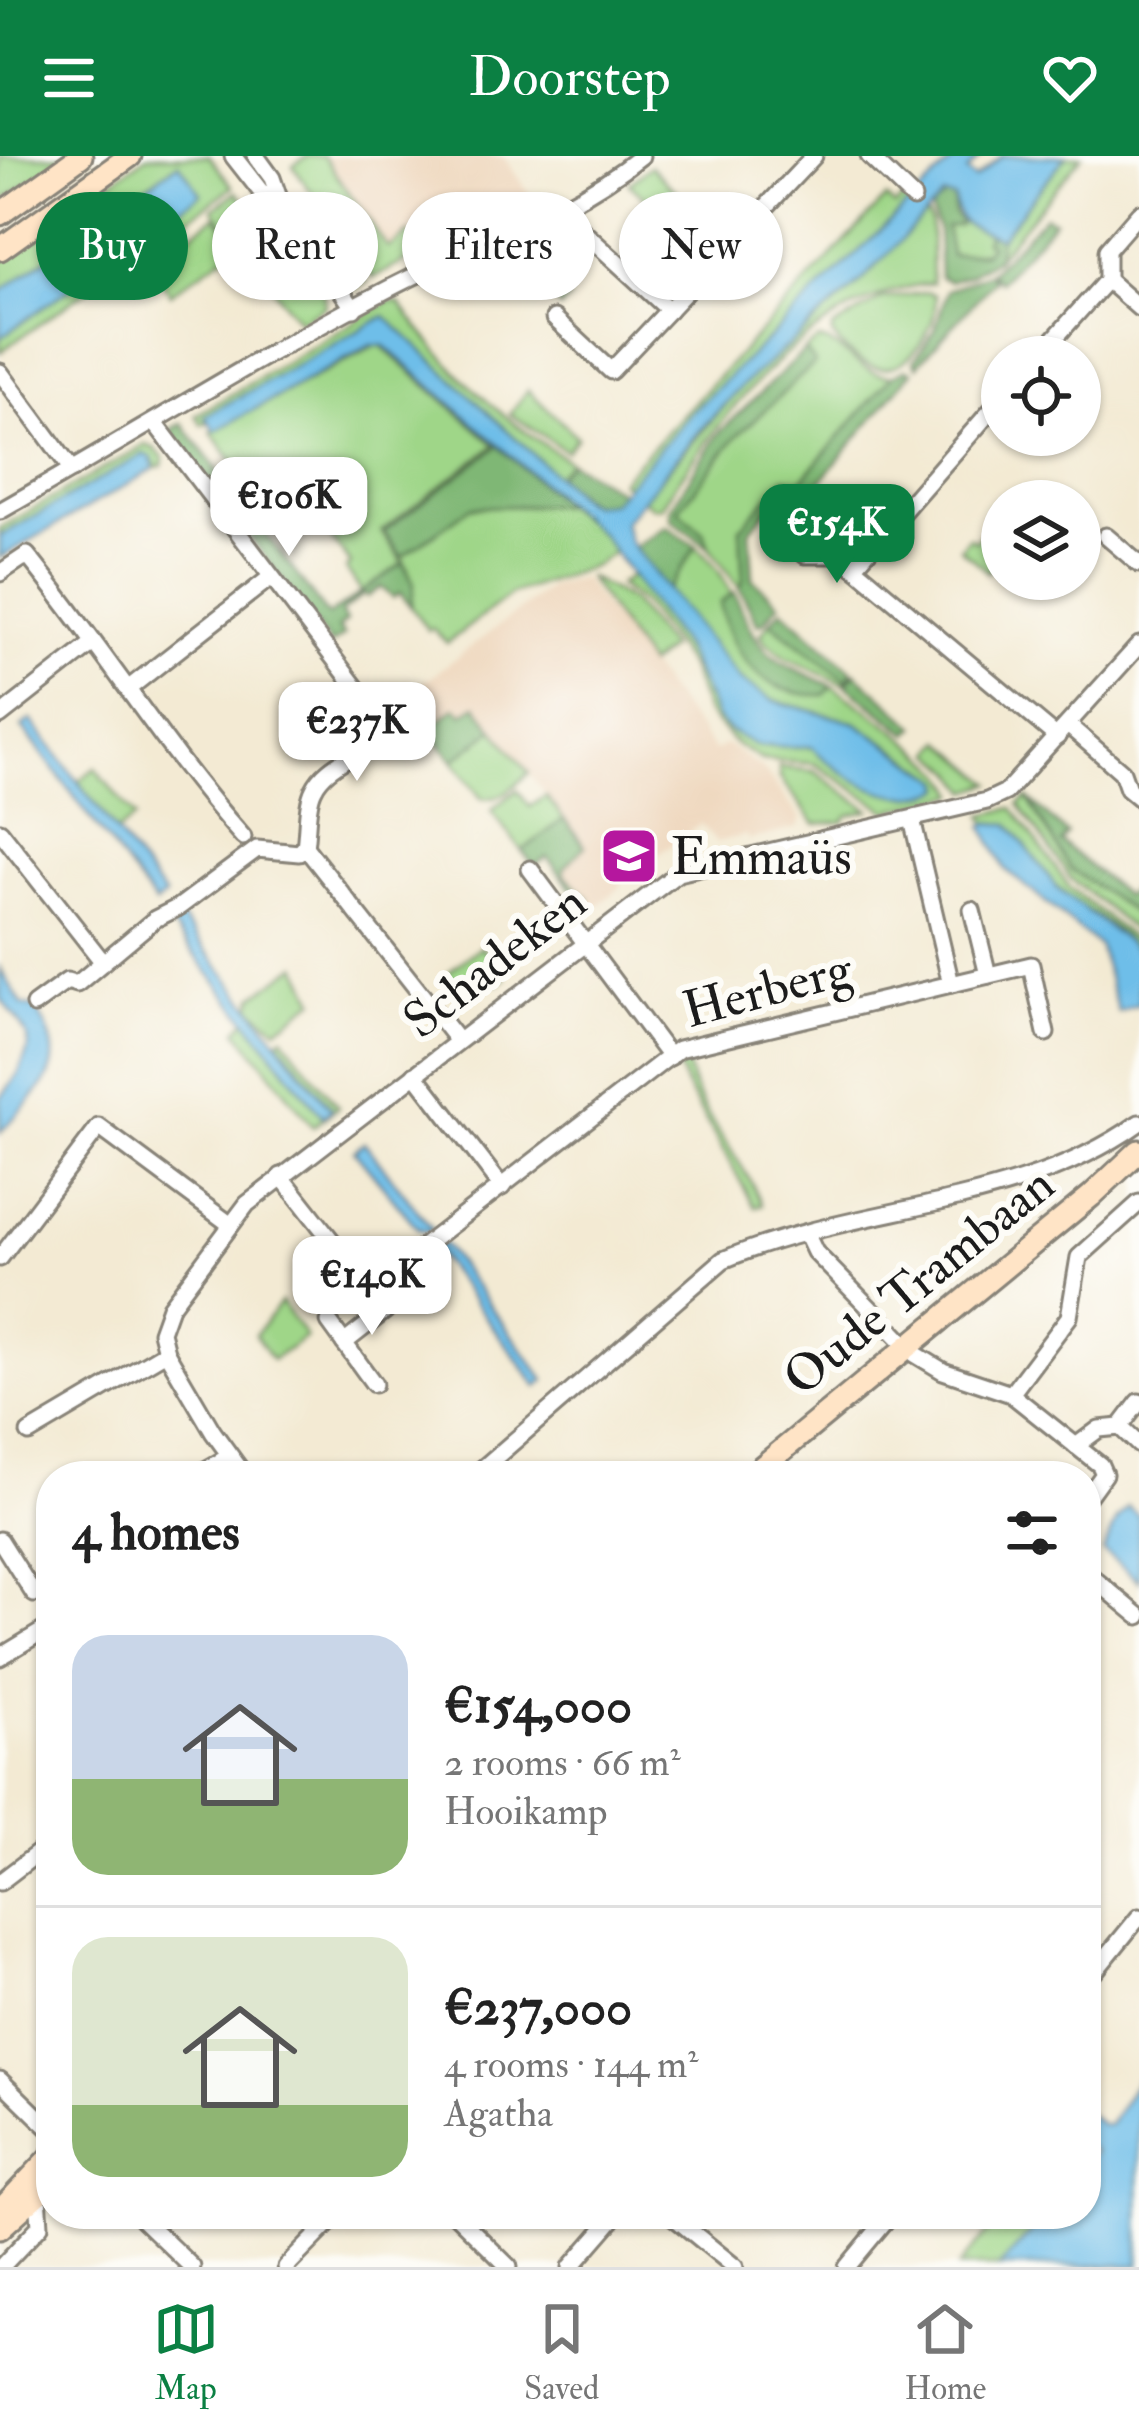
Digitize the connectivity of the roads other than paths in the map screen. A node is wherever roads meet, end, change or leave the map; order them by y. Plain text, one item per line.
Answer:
1 (81, 156) edge
2 (130, 156) edge
3 (233, 156) edge
4 (256, 156) edge
5 (641, 156) edge
6 (814, 156) edge
7 (869, 156) edge
8 (261, 192) edge
9 (277, 192) edge
10 (587, 192) edge
11 (914, 197) dead end
12 (1139, 213) edge
13 (0, 214) edge
14 (595, 242) edge
15 (0, 249) edge
16 (1107, 280) junction
17 (402, 283) edge
18 (347, 300) edge
19 (1139, 308) edge
20 (354, 310) junction
21 (669, 310) junction
22 (554, 319) dead end
23 (1057, 336) edge
24 (0, 372) edge
25 (981, 422) edge
26 (154, 423) junction
27 (72, 470) junction
28 (0, 511) edge
29 (1106, 536) dead end
30 (805, 555) dead end
31 (1139, 563) edge
32 (854, 567) junction
33 (0, 573) edge
34 (271, 577) junction
35 (93, 643) junction
36 (1139, 645) edge
37 (128, 689) junction
38 (0, 716) edge
39 (1063, 731) junction
40 (1139, 798) edge
41 (912, 819) junction
42 (0, 831) edge
43 (243, 837) dead end
44 (305, 847) junction
45 (530, 869) dead end
46 (972, 910) dead end
47 (585, 943) junction
48 (103, 961) junction
49 (988, 976) junction
50 (951, 984) junction
51 (34, 1005) dead end
52 (1046, 1033) dead end
53 (458, 1041) junction
54 (670, 1057) junction
55 (415, 1074) junction
56 (1139, 1123) edge
57 (1139, 1151) edge
58 (1139, 1165) edge
59 (281, 1176) junction
60 (502, 1187) junction
61 (1139, 1203) edge
62 (232, 1225) junction
63 (806, 1233) junction
64 (0, 1258) edge
65 (380, 1302) junction
66 (329, 1322) dead end
67 (344, 1342) junction
68 (911, 1350) junction
69 (166, 1352) junction
70 (374, 1384) dead end
71 (1011, 1394) junction
72 (1139, 1402) edge
73 (1119, 1427) junction
74 (29, 1433) dead end
75 (1139, 1445) edge
76 (1076, 1446) junction
77 (228, 1457) junction
78 (221, 1461) edge
79 (232, 1461) edge
80 (491, 1461) edge
81 (770, 1461) edge
82 (786, 1461) edge
83 (1095, 1461) edge
84 (0, 1540) edge
85 (1101, 1584) edge
86 (34, 1594) joint
87 (36, 1598) edge
88 (1139, 1616) edge
89 (36, 1634) edge
90 (0, 1657) edge
91 (36, 1854) edge
92 (1, 1881) edge
93 (1139, 1917) edge
94 (1101, 1964) edge
95 (0, 2080) edge
96 (36, 2115) edge
97 (36, 2174) edge
98 (36, 2196) edge
99 (0, 2211) edge
100 (0, 2228) edge
101 (37, 2229) edge
102 (153, 2229) edge
103 (323, 2229) edge
104 (470, 2229) edge
105 (603, 2229) edge
106 (688, 2229) edge
107 (879, 2229) edge
108 (1, 2267) edge
109 (192, 2267) edge
110 (286, 2267) edge
111 (509, 2267) edge
112 (571, 2267) edge
113 (735, 2267) edge
114 (847, 2267) edge

1 - 13 street
2 - 15 street
3 - 8 street
4 - 9 street
5 - 10 street
6 - 21 street
7 - 11 street
12 - 16 street
14 - 21 street
16 - 19 street
16 - 23 street
17 - 20 street
18 - 20 street
20 - 26 street
21 - 22 street
24 - 27 street
25 - 32 street
26 - 27 street
26 - 34 street
27 - 28 street
29 - 31 street
30 - 32 street
32 - 39 street
33 - 35 street
34 - 37 street
34 - 44 street
35 - 37 street
35 - 38 street
36 - 39 street, Schadeken
37 - 43 street
39 - 40 street
39 - 41 street, Schadeken
41 - 47 street, Schadeken
41 - 50 street
42 - 48 street
44 - 48 street
44 - 53 street
45 - 47 street
46 - 49 street
47 - 53 street, Schadeken
47 - 54 street
48 - 51 street
49 - 50 street, Herberg
49 - 52 street, Herberg
50 - 54 street, Herberg
53 - 55 street, Schadeken
54 - 60 street, Herberg
55 - 59 street, Schadeken
55 - 60 street
56 - 63 street
57 - 68 street, Oude Trambaan
58 - 68 street, Oude Trambaan
59 - 62 street, Schadeken
59 - 65 street
60 - 65 street, Herberg
61 - 71 street
62 - 64 street
62 - 69 street, Schadeken
63 - 68 street
63 - 80 street
65 - 67 street, Herberg
66 - 67 street
67 - 70 street
68 - 71 street
68 - 81 street, Oude Trambaan
68 - 82 street, Oude Trambaan
69 - 74 street
69 - 77 street
71 - 76 street
72 - 73 street
73 - 75 street
73 - 76 street
76 - 83 street
77 - 78 street
77 - 79 street
84 - 86 street
85 - 88 street
86 - 87 street
89 - 90 street
91 - 92 street
93 - 94 street
95 - 96 street
97 - 99 street
98 - 100 street
101 - 108 street
102 - 109 street
103 - 110 street
104 - 111 street
105 - 112 street
106 - 113 street
107 - 114 street

